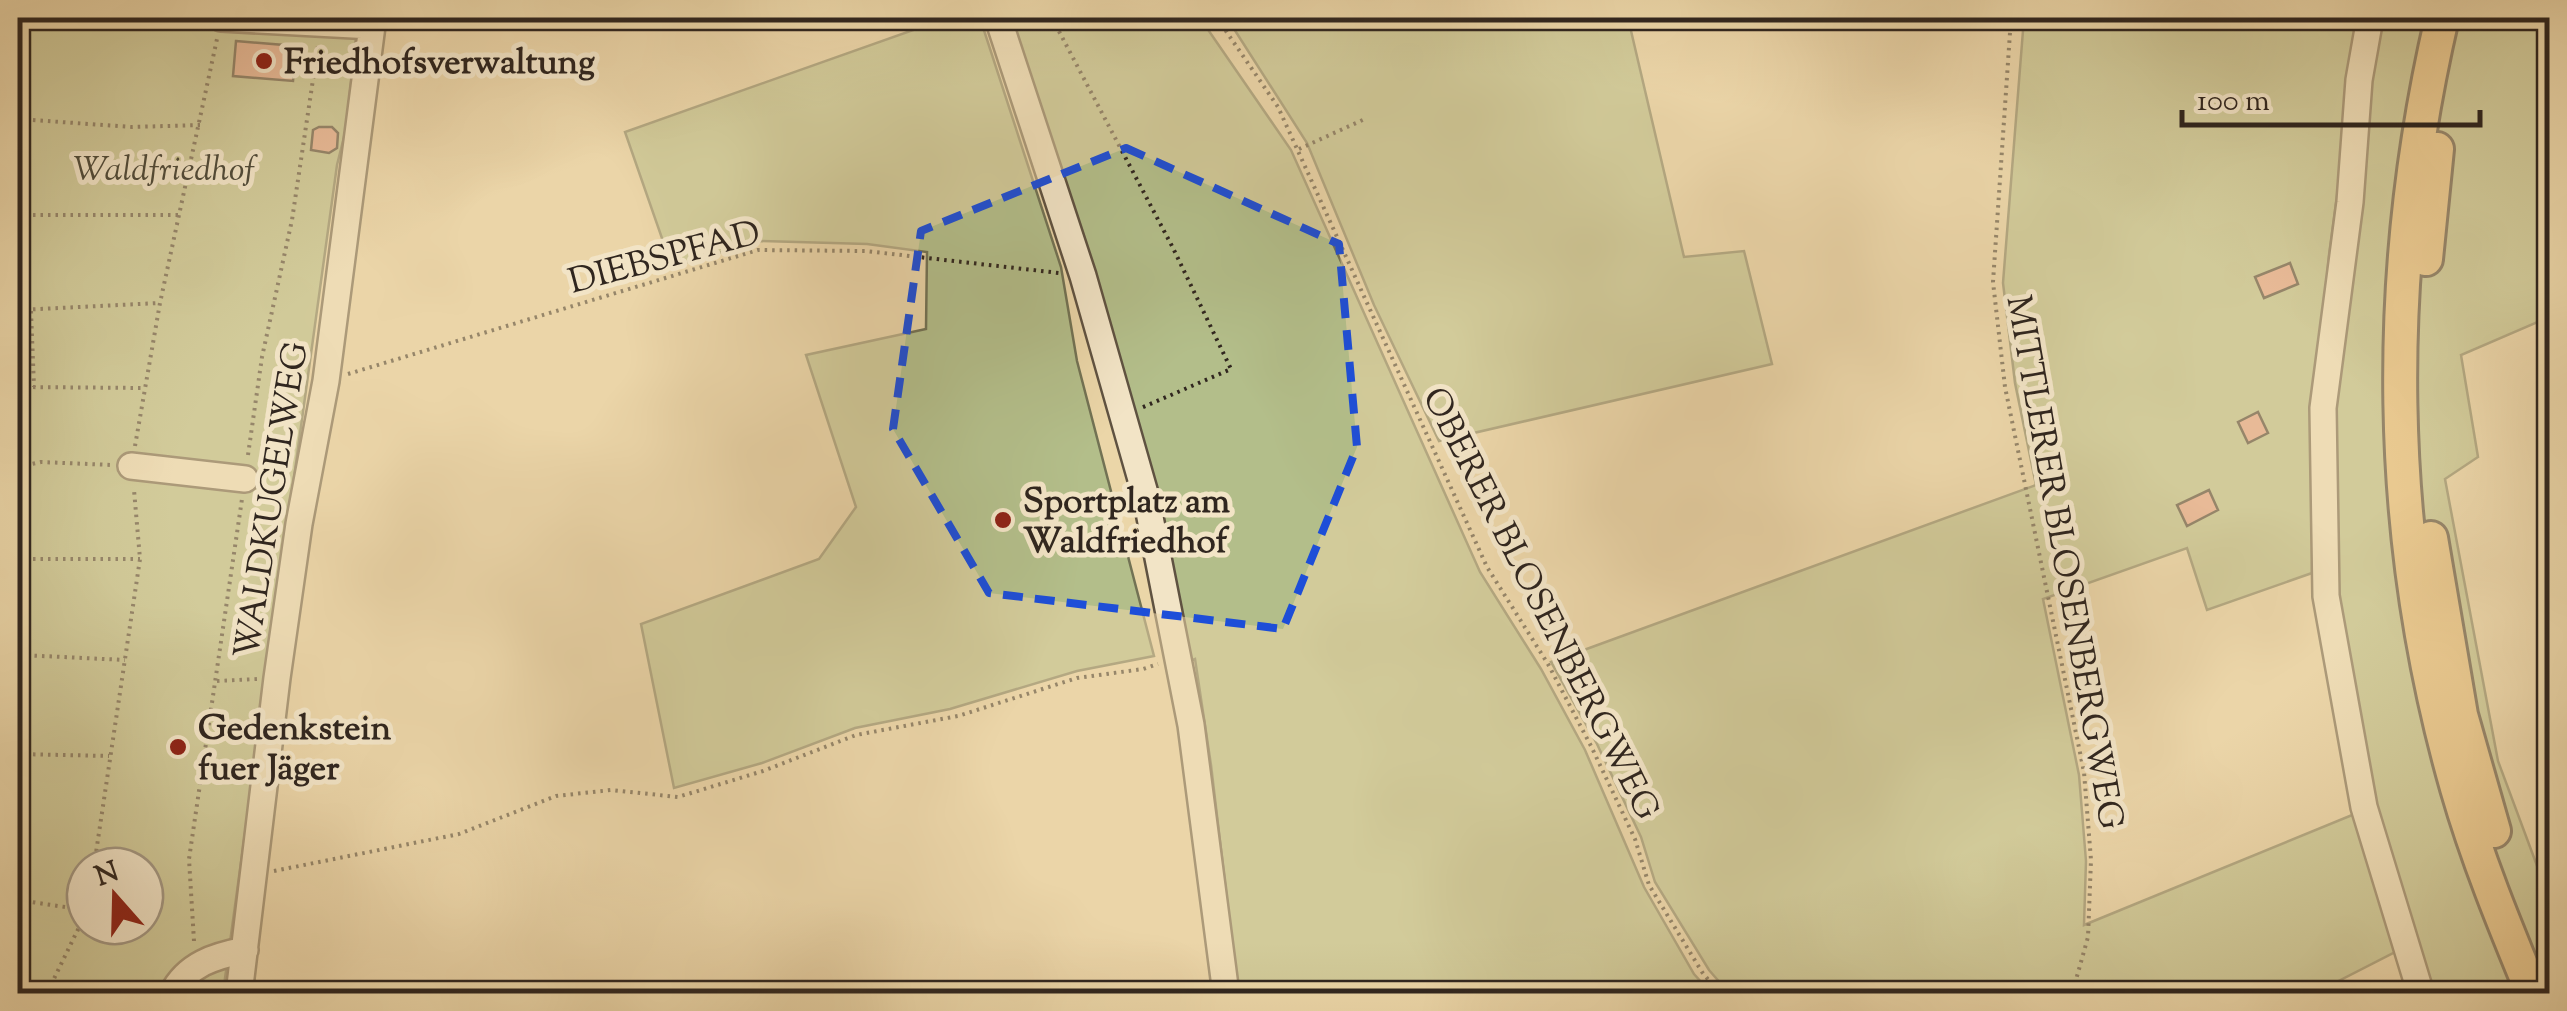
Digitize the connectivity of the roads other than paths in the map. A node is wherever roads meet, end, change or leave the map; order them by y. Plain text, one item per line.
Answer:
1 (222, 18) edge
2 (998, 18) edge
3 (2370, 18) edge
4 (2442, 18) edge
5 (2465, 18) edge
6 (372, 22) edge
7 (131, 466) road end
8 (245, 479) road end
9 (245, 950) junction
10 (2550, 976) edge
11 (172, 994) edge
12 (239, 994) edge
13 (1226, 994) edge
14 (2421, 994) edge
15 (2533, 994) edge

1 - 6 street
2 - 13 street
3 - 14 street
4 - 15 main road
5 - 10 main road
6 - 9 street, WALDKUGELWEG
7 - 8 street
9 - 11 street
9 - 12 street, WALDKUGELWEG

